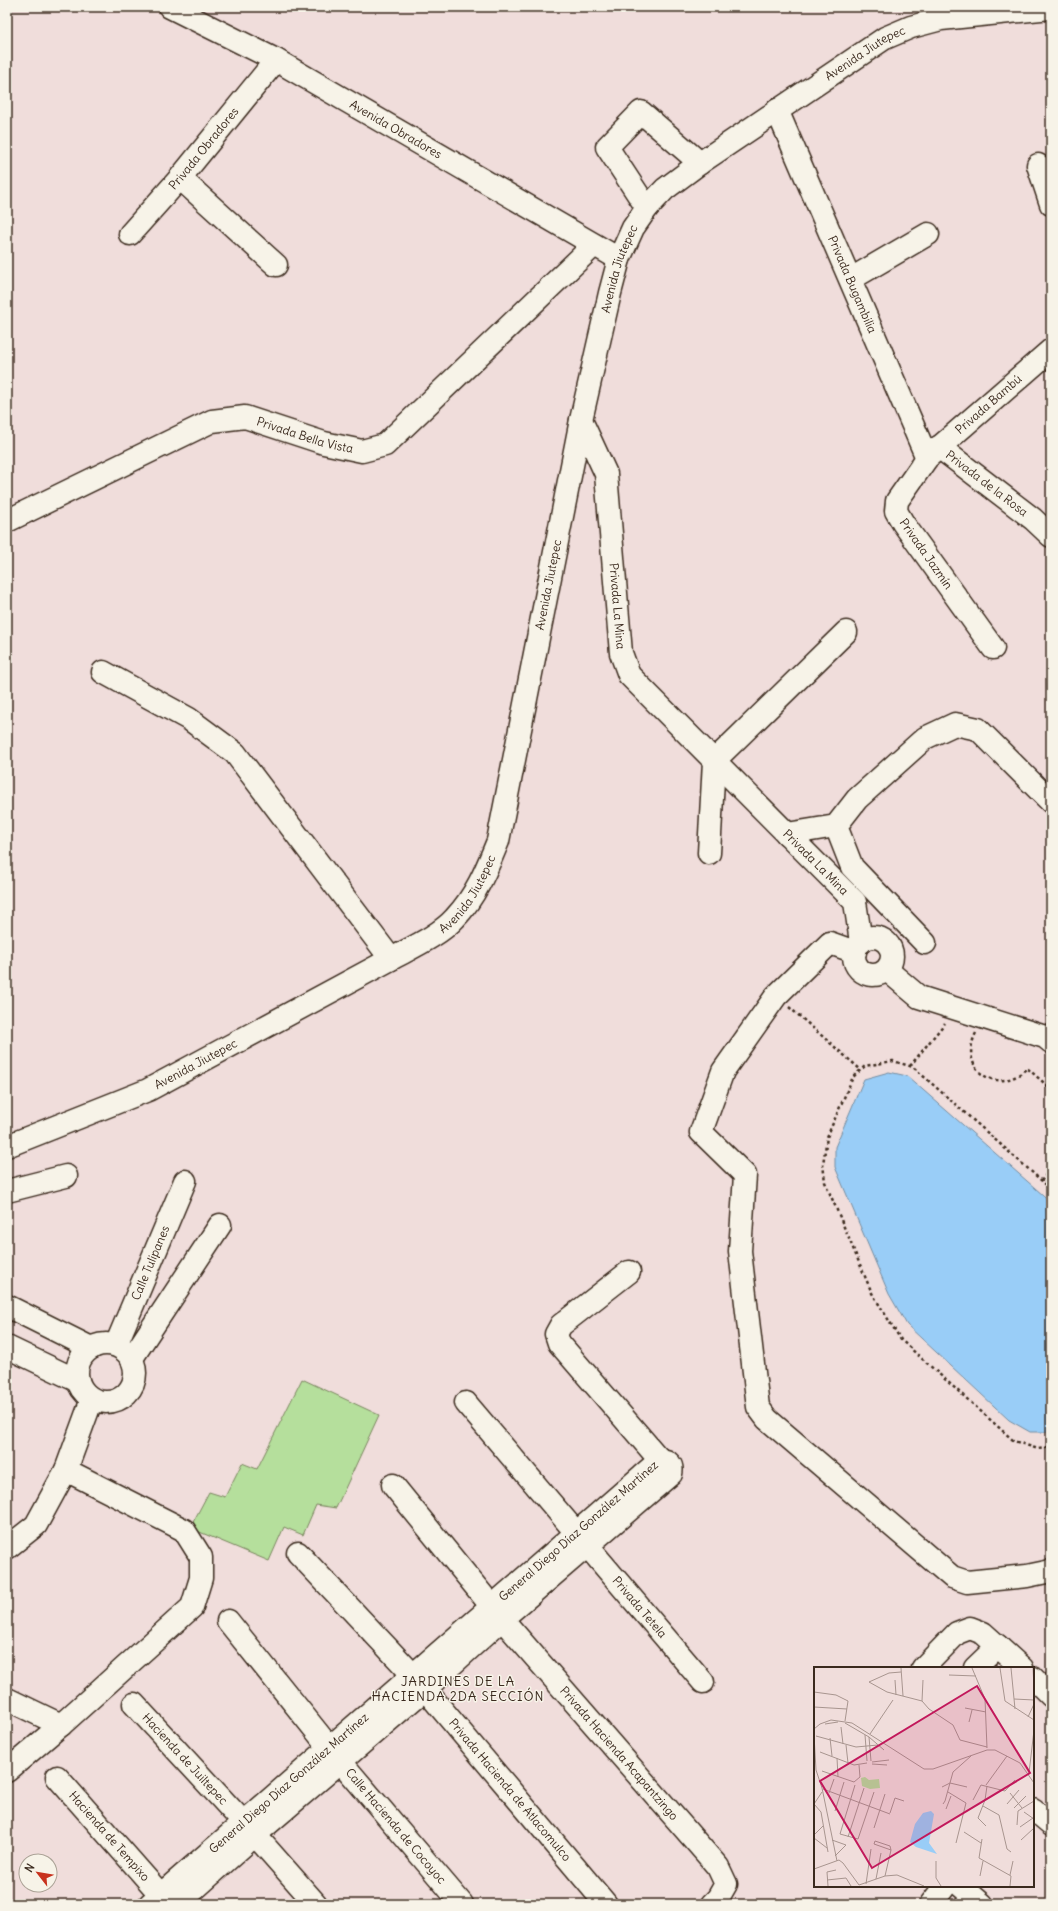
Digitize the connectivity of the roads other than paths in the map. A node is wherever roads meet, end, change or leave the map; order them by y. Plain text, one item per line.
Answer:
1 (170, 7) edge
2 (1051, 8) edge
3 (276, 60) junction
4 (777, 110) junction
5 (700, 163) junction
6 (1038, 165) dead end
7 (180, 178) junction
8 (1051, 204) edge
9 (647, 208) junction
10 (130, 234) dead end
11 (928, 234) dead end
12 (594, 245) junction
13 (619, 259) junction
14 (276, 265) dead end
15 (851, 279) junction
16 (1051, 350) edge
17 (581, 420) junction
18 (933, 453) junction
19 (7, 521) edge
20 (1051, 536) edge
21 (846, 632) dead end
22 (993, 648) dead end
23 (103, 672) dead end
24 (714, 761) junction
25 (1051, 802) edge
26 (836, 826) junction
27 (787, 834) junction
28 (709, 853) dead end
29 (925, 943) dead end
30 (858, 947) junction
31 (391, 959) junction
32 (887, 970) junction
33 (1051, 1042) edge
34 (7, 1146) edge
35 (66, 1176) dead end
36 (186, 1181) dead end
37 (7, 1191) edge
38 (220, 1225) dead end
39 (629, 1272) dead end
40 (7, 1306) edge
41 (7, 1347) edge
42 (91, 1348) junction
43 (124, 1352) junction
44 (78, 1381) junction
45 (92, 1399) junction
46 (466, 1403) dead end
47 (66, 1470) junction
48 (393, 1485) dead end
49 (582, 1539) junction
50 (7, 1548) edge
51 (298, 1553) dead end
52 (1051, 1571) edge
53 (497, 1613) junction
54 (228, 1621) dead end
55 (998, 1646) junction
56 (924, 1667) edge
57 (976, 1667) edge
58 (1021, 1667) edge
59 (1034, 1679) edge
60 (419, 1682) junction
61 (703, 1682) dead end
62 (1051, 1696) edge
63 (7, 1699) edge
64 (134, 1704) dead end
65 (61, 1725) junction
66 (336, 1754) junction
67 (7, 1771) edge
68 (57, 1777) dead end
69 (1034, 1811) edge
70 (1051, 1825) edge
71 (249, 1828) junction
72 (944, 1887) edge
73 (962, 1887) edge
74 (163, 1901) edge
75 (316, 1904) edge
76 (462, 1904) edge
77 (606, 1904) edge
78 (712, 1904) edge
79 (931, 1904) edge
80 (982, 1904) edge

1 - 3 street, Avenida Obradores
2 - 4 street, Avenida Jiutepec
3 - 7 street, Privada Obradores
3 - 12 street, Avenida Obradores
4 - 5 street, Avenida Jiutepec
4 - 15 street, Privada Bugambilia
5 - 9 street, Avenida Jiutepec
5 - 9 street
6 - 8 street
7 - 10 street, Privada Obradores
7 - 14 street
9 - 13 street, Avenida Jiutepec
11 - 15 street
12 - 13 street, Avenida Obradores
12 - 19 street, Privada Bella Vista
13 - 17 street, Avenida Jiutepec
15 - 18 street, Privada Bugambilia
16 - 18 street, Privada Bambú
17 - 24 street, Privada La Mina
17 - 31 street, Avenida Jiutepec
18 - 20 street, Privada de la Rosa
18 - 22 street, Privada Jazmín
21 - 24 street
23 - 31 street
24 - 27 street, Privada La Mina
24 - 28 street
25 - 26 street
26 - 27 street
26 - 29 street
27 - 30 street, Privada La Mina
30 - 32 street
30 - 32 street
30 - 52 street
31 - 34 street, Avenida Jiutepec
32 - 33 street
35 - 37 street
36 - 43 street, Calle Tulipanes
38 - 43 street
39 - 49 street, General Diego Díaz González Martínez
40 - 42 street
41 - 44 street
42 - 43 street
42 - 44 street
43 - 45 street
44 - 45 street
45 - 47 street
46 - 49 street, Privada Tetela
47 - 50 street
47 - 65 street
48 - 53 street, Privada Hacienda Acapantzingo
49 - 53 street, General Diego Díaz González Martínez
49 - 61 street, Privada Tetela
51 - 60 street, Privada Hacienda de Atlacomulco
53 - 60 street, General Diego Díaz González Martínez
53 - 78 street, Privada Hacienda Acapantzingo
54 - 66 street, Calle Hacienda de Cocoyoc
55 - 56 street
55 - 57 street
55 - 58 street
59 - 62 street
60 - 66 street, General Diego Díaz González Martínez
60 - 77 street, Privada Hacienda de Atlacomulco
63 - 65 street
64 - 71 street, Hacienda de Juiltepec
65 - 67 street
66 - 71 street, General Diego Díaz González Martínez
66 - 76 street, Calle Hacienda de Cocoyoc
68 - 74 street, Hacienda de Tempixo
69 - 70 street
71 - 74 street, General Diego Díaz González Martínez
71 - 75 street, Hacienda de Juiltepec
72 - 79 street
73 - 80 street

